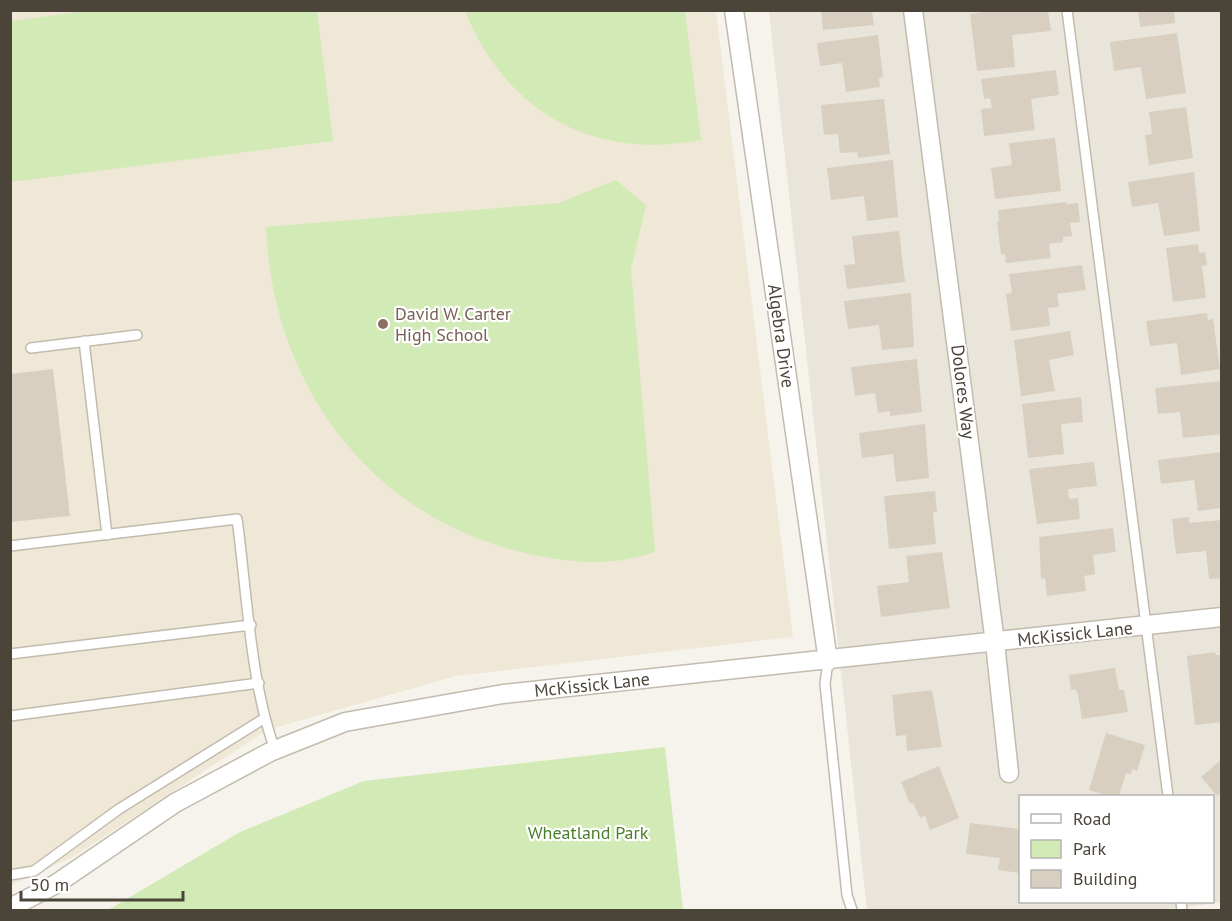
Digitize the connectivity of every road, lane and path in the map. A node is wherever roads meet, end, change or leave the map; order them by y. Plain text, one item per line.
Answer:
1 (734, 10) edge
2 (914, 10) edge
3 (1067, 10) edge
4 (137, 334) dead end
5 (84, 341) junction
6 (31, 348) dead end
7 (107, 535) junction
8 (10, 546) edge
9 (1221, 617) edge
10 (251, 625) junction
11 (1147, 626) junction
12 (995, 643) junction
13 (10, 654) edge
14 (828, 661) junction
15 (259, 682) junction
16 (10, 716) edge
17 (265, 718) junction
18 (275, 750) junction
19 (1009, 773) dead end
20 (1168, 795) edge
21 (10, 874) edge
22 (10, 908) edge
23 (852, 910) edge

1 - 14 street, Algebra Drive
2 - 12 street, Dolores Way
3 - 11 lane
4 - 5 lane
5 - 6 lane
5 - 7 lane
7 - 8 lane
7 - 10 lane
9 - 11 street, McKissick Lane
10 - 13 lane
10 - 15 lane
11 - 12 street, McKissick Lane
11 - 20 lane
12 - 14 street, McKissick Lane
12 - 19 street, Dolores Way
14 - 18 street, McKissick Lane
14 - 23 lane
15 - 16 lane
15 - 17 lane
17 - 18 lane
17 - 21 lane
18 - 22 street, McKissick Lane

